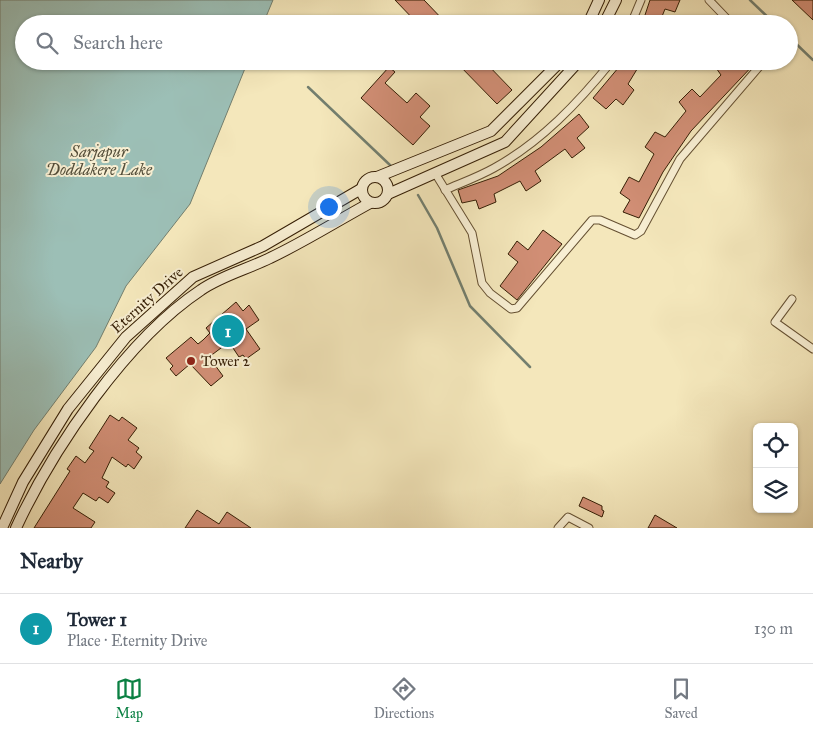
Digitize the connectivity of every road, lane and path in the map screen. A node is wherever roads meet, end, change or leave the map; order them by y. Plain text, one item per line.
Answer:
1 (599, 0) edge
2 (616, 0) edge
3 (641, 0) edge
4 (709, 0) edge
5 (592, 15) edge
6 (608, 15) edge
7 (634, 15) edge
8 (723, 15) edge
9 (552, 70) edge
10 (571, 70) edge
11 (605, 70) edge
12 (756, 70) edge
13 (522, 100) junction
14 (531, 113) junction
15 (434, 173) junction
16 (376, 177) junction
17 (361, 189) junction
18 (445, 190) junction
19 (388, 194) junction
20 (370, 203) junction
21 (792, 299) dead end
22 (813, 349) edge
23 (2, 528) edge
24 (16, 528) edge
25 (558, 528) edge
26 (589, 528) edge

1 - 5 street
2 - 6 street
3 - 7 street
4 - 8 street
9 - 13 street, Eternity Drive
10 - 14 street, Eternity Drive
11 - 18 street
12 - 18 street
13 - 14 street
13 - 16 street, Eternity Drive
14 - 15 street, Eternity Drive
15 - 18 street
15 - 19 street, Eternity Drive
16 - 17 street, Eternity Drive
16 - 19 street
17 - 20 street
17 - 23 street, Eternity Drive
19 - 20 street, Eternity Drive
20 - 24 street, Eternity Drive
21 - 22 street
25 - 26 street

